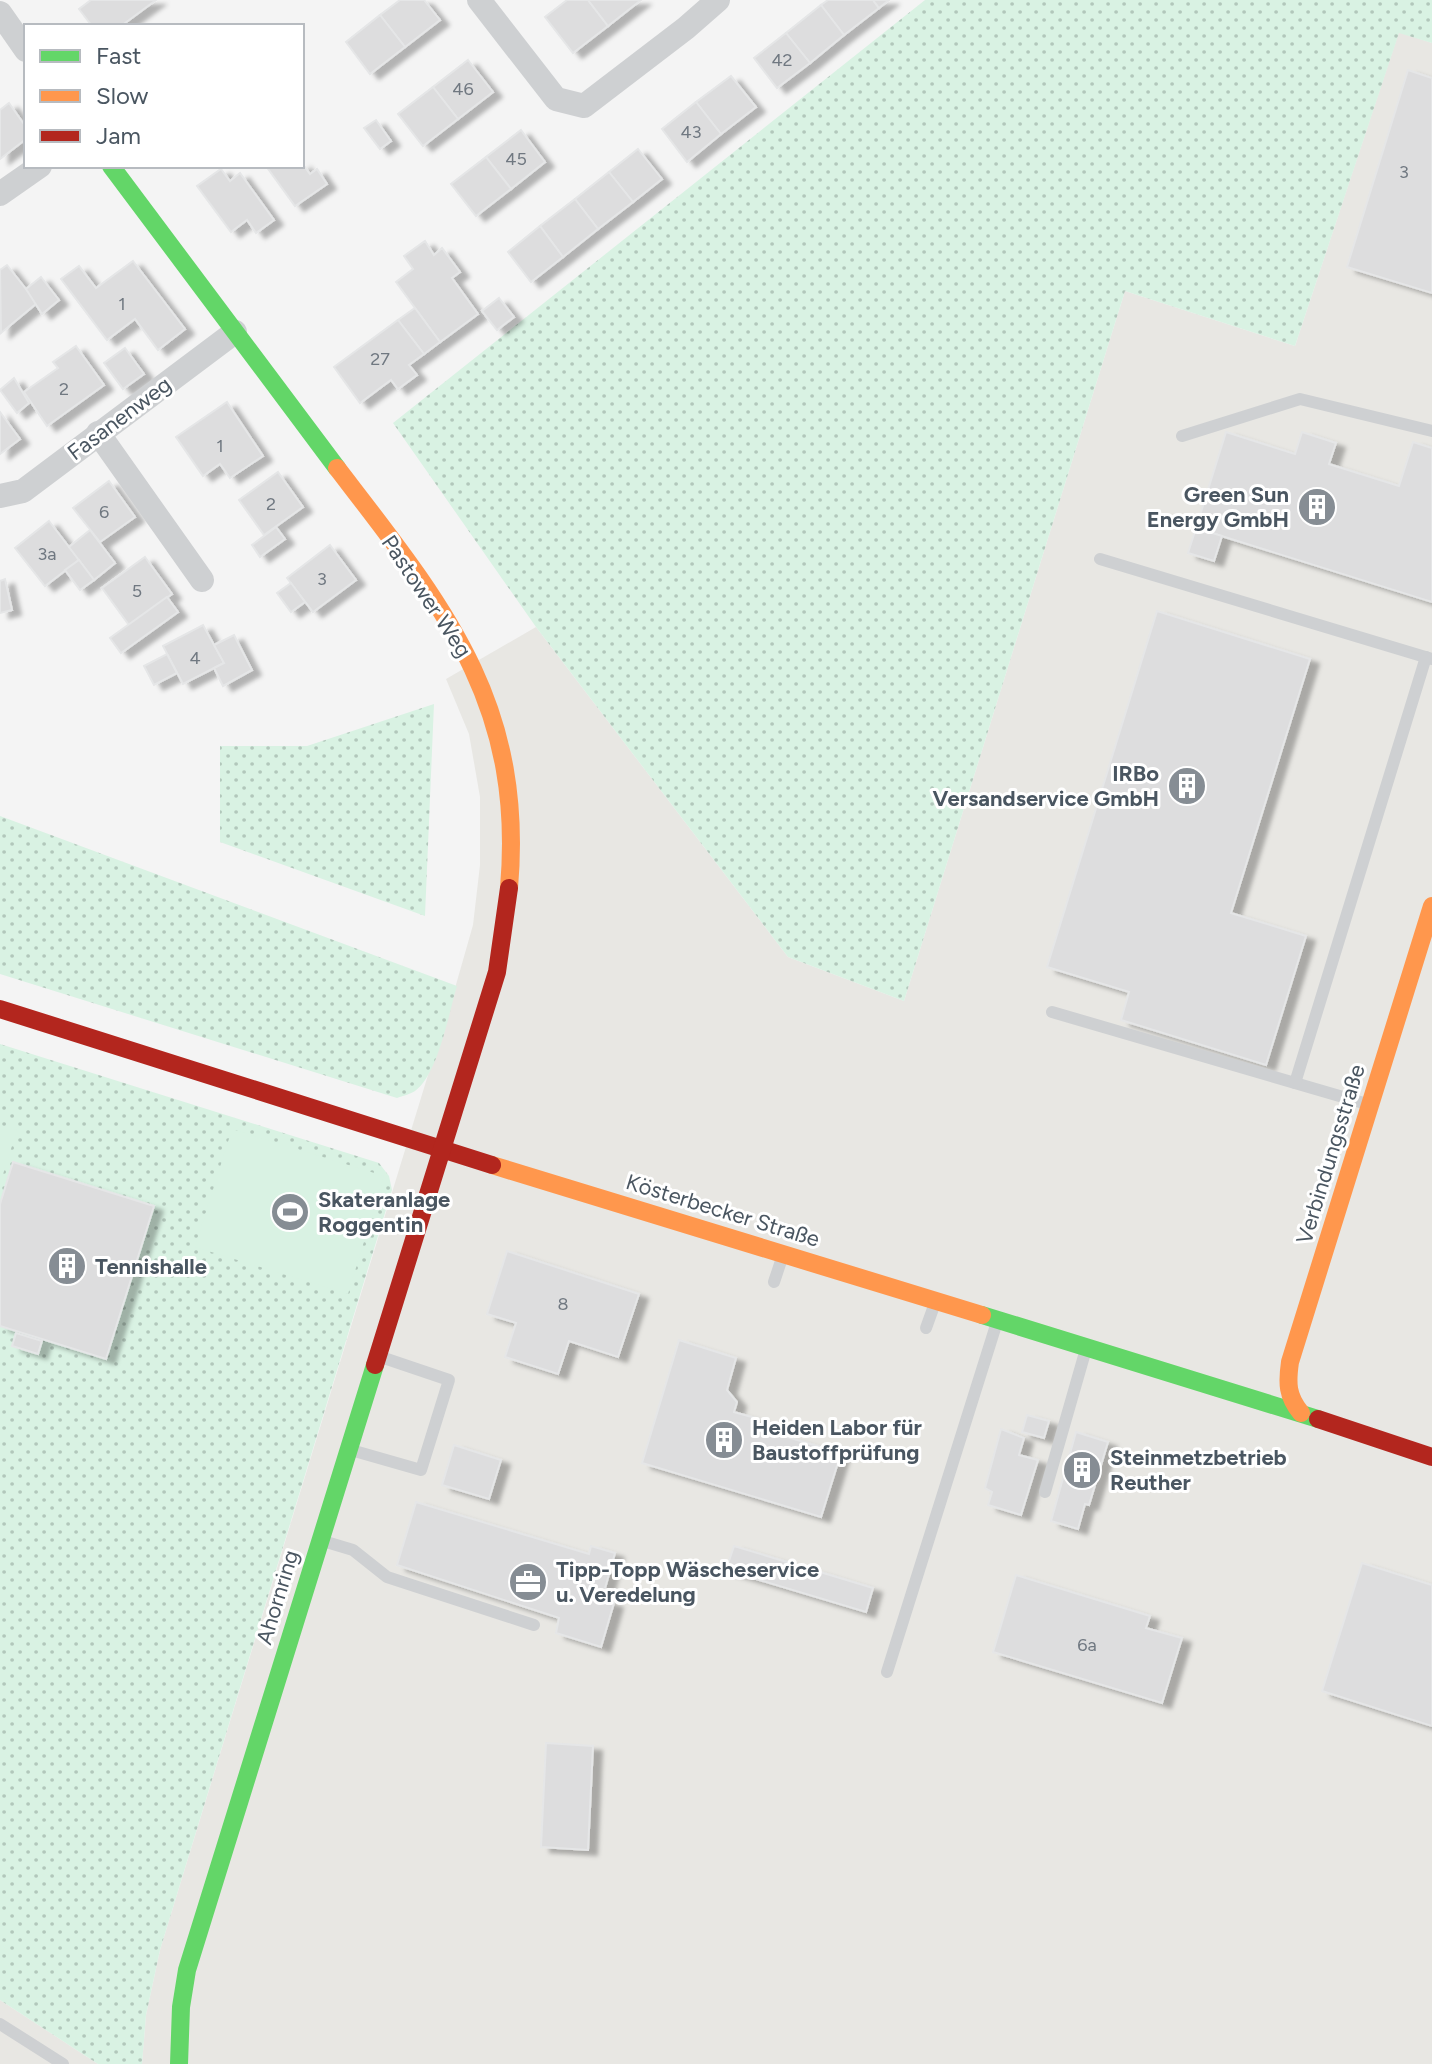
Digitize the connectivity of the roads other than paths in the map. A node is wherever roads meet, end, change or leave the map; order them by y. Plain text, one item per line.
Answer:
1 (479, 0) edge
2 (718, 0) edge
3 (0, 13) edge
4 (24, 47) edge
5 (37, 168) edge
6 (112, 168) edge
7 (0, 194) edge
8 (235, 332) junction
9 (1432, 431) edge
10 (98, 433) junction
11 (1182, 436) dead end
12 (0, 496) edge
13 (1100, 559) dead end
14 (202, 580) dead end
15 (1429, 658) edge
16 (1432, 906) edge
17 (0, 1009) edge
18 (1052, 1012) dead end
19 (1295, 1083) junction
20 (1371, 1105) junction
21 (441, 1148) junction
22 (784, 1253) junction
23 (774, 1282) dead end
24 (936, 1300) junction
25 (998, 1319) junction
26 (926, 1328) dead end
27 (1086, 1348) junction
28 (377, 1356) junction
29 (1301, 1413) junction
30 (348, 1449) junction
31 (1432, 1457) edge
32 (1045, 1492) dead end
33 (320, 1540) junction
34 (534, 1625) dead end
35 (887, 1672) dead end
36 (0, 2024) edge
37 (63, 2064) edge
38 (179, 2064) edge

1 - 2 street
3 - 4 street
5 - 7 street
6 - 8 street, Pastower Weg
8 - 10 street, Fasanenweg
8 - 21 street, Pastower Weg
9 - 11 lane
10 - 12 street, Fasanenweg
10 - 14 street
13 - 15 lane
15 - 19 lane
16 - 20 street, Verbindungsstraße
17 - 21 street, Kösterbecker Straße
18 - 19 lane
19 - 20 lane
20 - 29 street, Verbindungsstraße
21 - 22 street, Kösterbecker Straße
21 - 28 street, Ahornring
22 - 23 lane
22 - 24 street, Kösterbecker Straße
24 - 25 street, Kösterbecker Straße
24 - 26 lane
25 - 27 street, Kösterbecker Straße
25 - 35 lane
27 - 29 street, Kösterbecker Straße
27 - 32 lane
28 - 30 street, Ahornring
28 - 30 lane
29 - 31 street, Kösterbecker Straße
30 - 33 street, Ahornring
33 - 34 lane
33 - 38 street, Ahornring
36 - 37 lane

